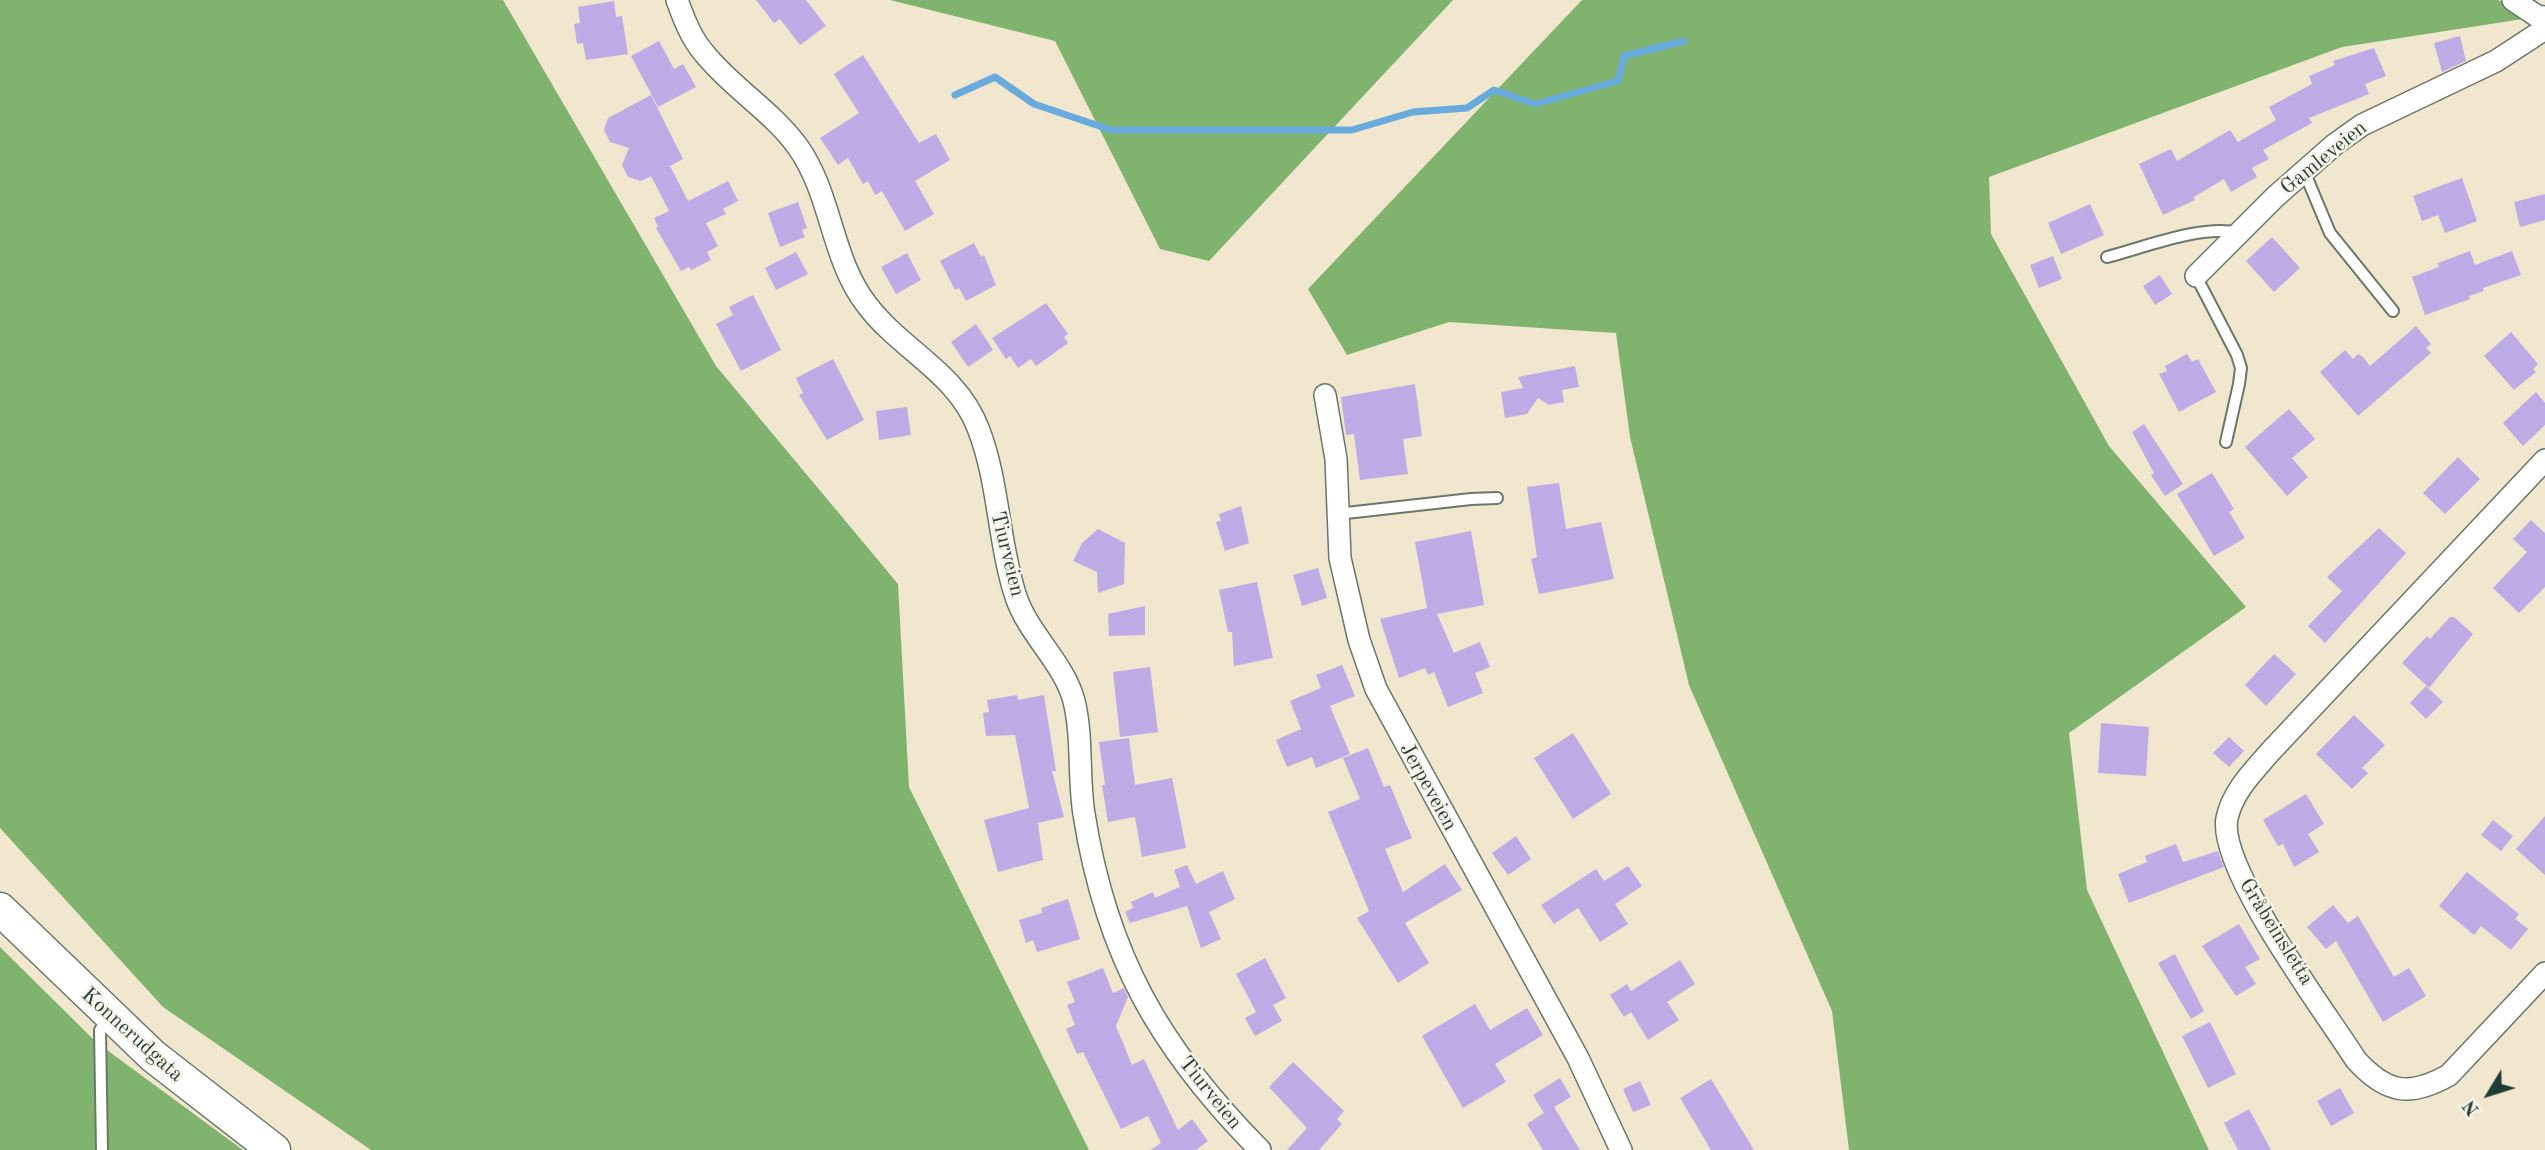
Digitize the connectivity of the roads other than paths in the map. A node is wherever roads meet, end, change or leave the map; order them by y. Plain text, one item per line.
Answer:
1 (677, 0) edge
2 (2513, 0) edge
3 (2545, 17) edge
4 (2545, 29) edge
5 (2305, 171) junction
6 (2238, 233) junction
7 (2107, 257) dead end
8 (2196, 276) joint
9 (2393, 311) dead end
10 (1325, 395) dead end
11 (2227, 442) dead end
12 (2545, 460) edge
13 (1497, 498) dead end
14 (1337, 514) junction
15 (0, 909) edge
16 (2545, 973) edge
17 (109, 1016) junction
18 (102, 1150) edge
19 (274, 1150) edge
20 (1259, 1150) edge
21 (1621, 1150) edge

1 - 20 street, Tiurveien
2 - 3 street
4 - 5 street, Gamleveien
5 - 6 street, Gamleveien
5 - 9 lane
6 - 7 lane
6 - 8 street, Gamleveien
8 - 11 lane
10 - 14 street, Jerpeveien
12 - 16 street, Gråbeinsletta
13 - 14 lane
14 - 21 street, Jerpeveien
15 - 17 main road, Konnerudgata
17 - 18 lane
17 - 19 main road, Konnerudgata

